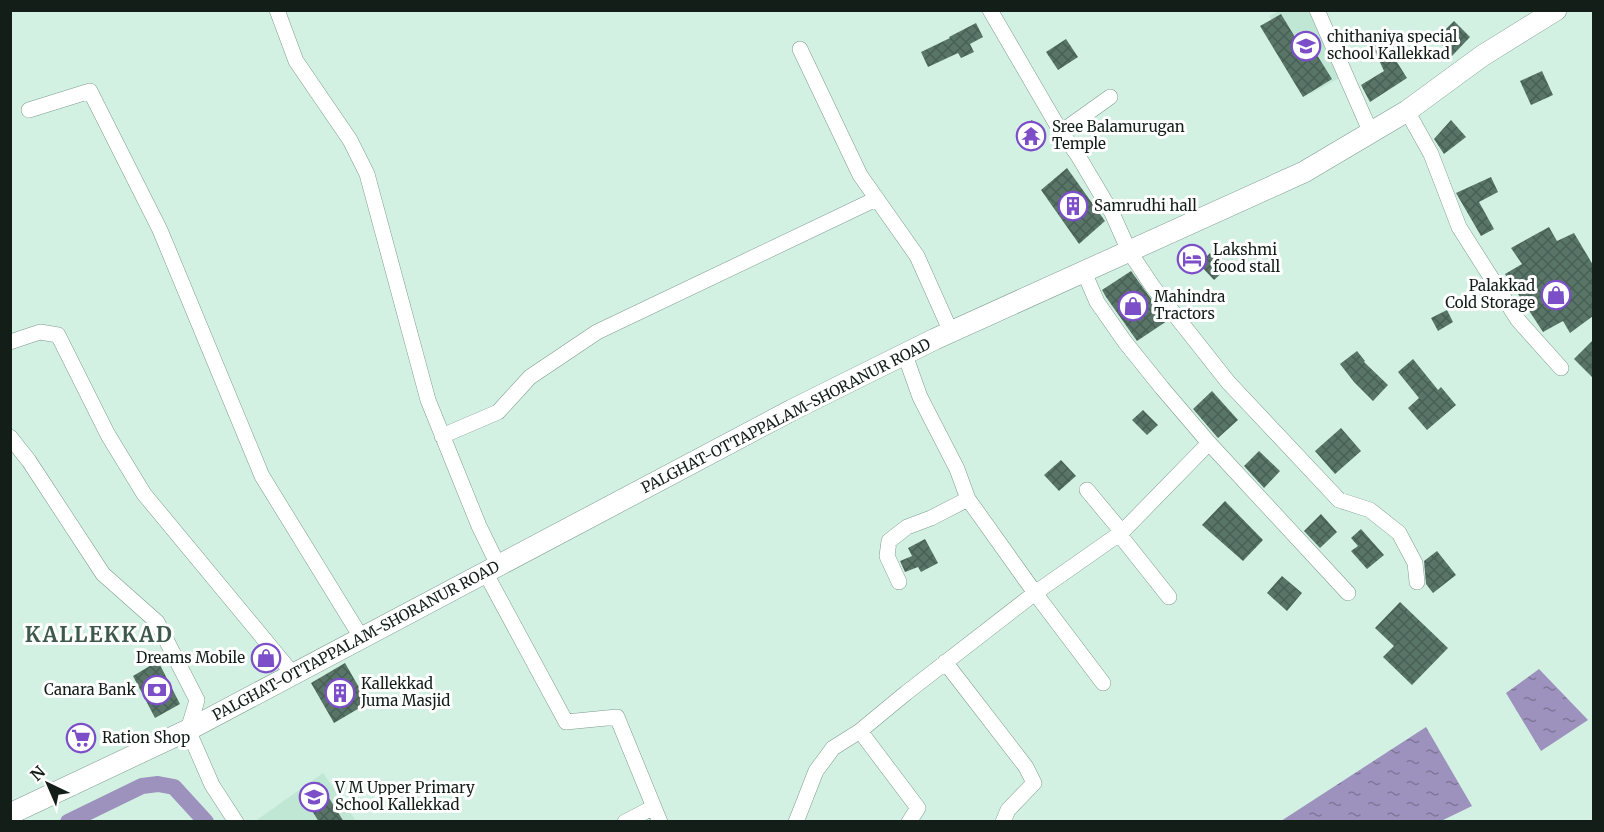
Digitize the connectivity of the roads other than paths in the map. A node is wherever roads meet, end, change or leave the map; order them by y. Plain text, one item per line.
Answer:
1 (277, 10) edge
2 (1317, 10) edge
3 (1556, 10) edge
4 (992, 11) edge
5 (800, 49) dead end
6 (1110, 97) dead end
7 (29, 110) dead end
8 (1407, 111) junction
9 (1061, 132) junction
10 (1371, 133) junction
11 (876, 199) junction
12 (1129, 252) junction
13 (1084, 272) junction
14 (951, 332) junction
15 (10, 342) edge
16 (905, 355) junction
17 (1561, 368) dead end
18 (10, 436) edge
19 (442, 436) junction
20 (1209, 443) junction
21 (1087, 490) dead end
22 (968, 499) junction
23 (1120, 533) junction
24 (492, 568) junction
25 (899, 582) dead end
26 (1417, 582) dead end
27 (1035, 593) junction
28 (1348, 593) dead end
29 (1169, 597) dead end
30 (361, 637) junction
31 (945, 662) junction
32 (293, 674) junction
33 (1103, 683) dead end
34 (188, 730) junction
35 (860, 731) junction
36 (654, 807) junction
37 (10, 814) edge
38 (236, 822) edge
39 (625, 822) edge
40 (660, 822) edge
41 (796, 822) edge
42 (909, 822) edge
43 (1003, 822) edge

1 - 19 street
2 - 10 street
3 - 8 main road, PALGHAT-OTTAPPALAM-SHORANUR ROAD
4 - 9 street
5 - 11 street
6 - 9 street
7 - 30 street
8 - 10 main road, PALGHAT-OTTAPPALAM-SHORANUR ROAD
8 - 17 street
9 - 12 street
10 - 12 main road, PALGHAT-OTTAPPALAM-SHORANUR ROAD
11 - 14 street
11 - 19 street
12 - 13 main road, PALGHAT-OTTAPPALAM-SHORANUR ROAD
12 - 26 street
13 - 14 main road, PALGHAT-OTTAPPALAM-SHORANUR ROAD
13 - 20 street
14 - 16 main road, PALGHAT-OTTAPPALAM-SHORANUR ROAD
15 - 32 street
16 - 22 street
16 - 24 main road, PALGHAT-OTTAPPALAM-SHORANUR ROAD
18 - 34 street
19 - 24 street
20 - 23 street
20 - 28 street
21 - 23 street
22 - 25 street
22 - 27 street
23 - 27 street
23 - 29 street
24 - 30 main road, PALGHAT-OTTAPPALAM-SHORANUR ROAD
24 - 36 street
27 - 31 street
27 - 33 street
30 - 32 main road, PALGHAT-OTTAPPALAM-SHORANUR ROAD
31 - 35 street
31 - 43 street
32 - 34 main road, PALGHAT-OTTAPPALAM-SHORANUR ROAD
34 - 37 main road, PALGHAT-OTTAPPALAM-SHORANUR ROAD
34 - 38 street
35 - 41 street
35 - 42 street
36 - 39 street
36 - 40 street

